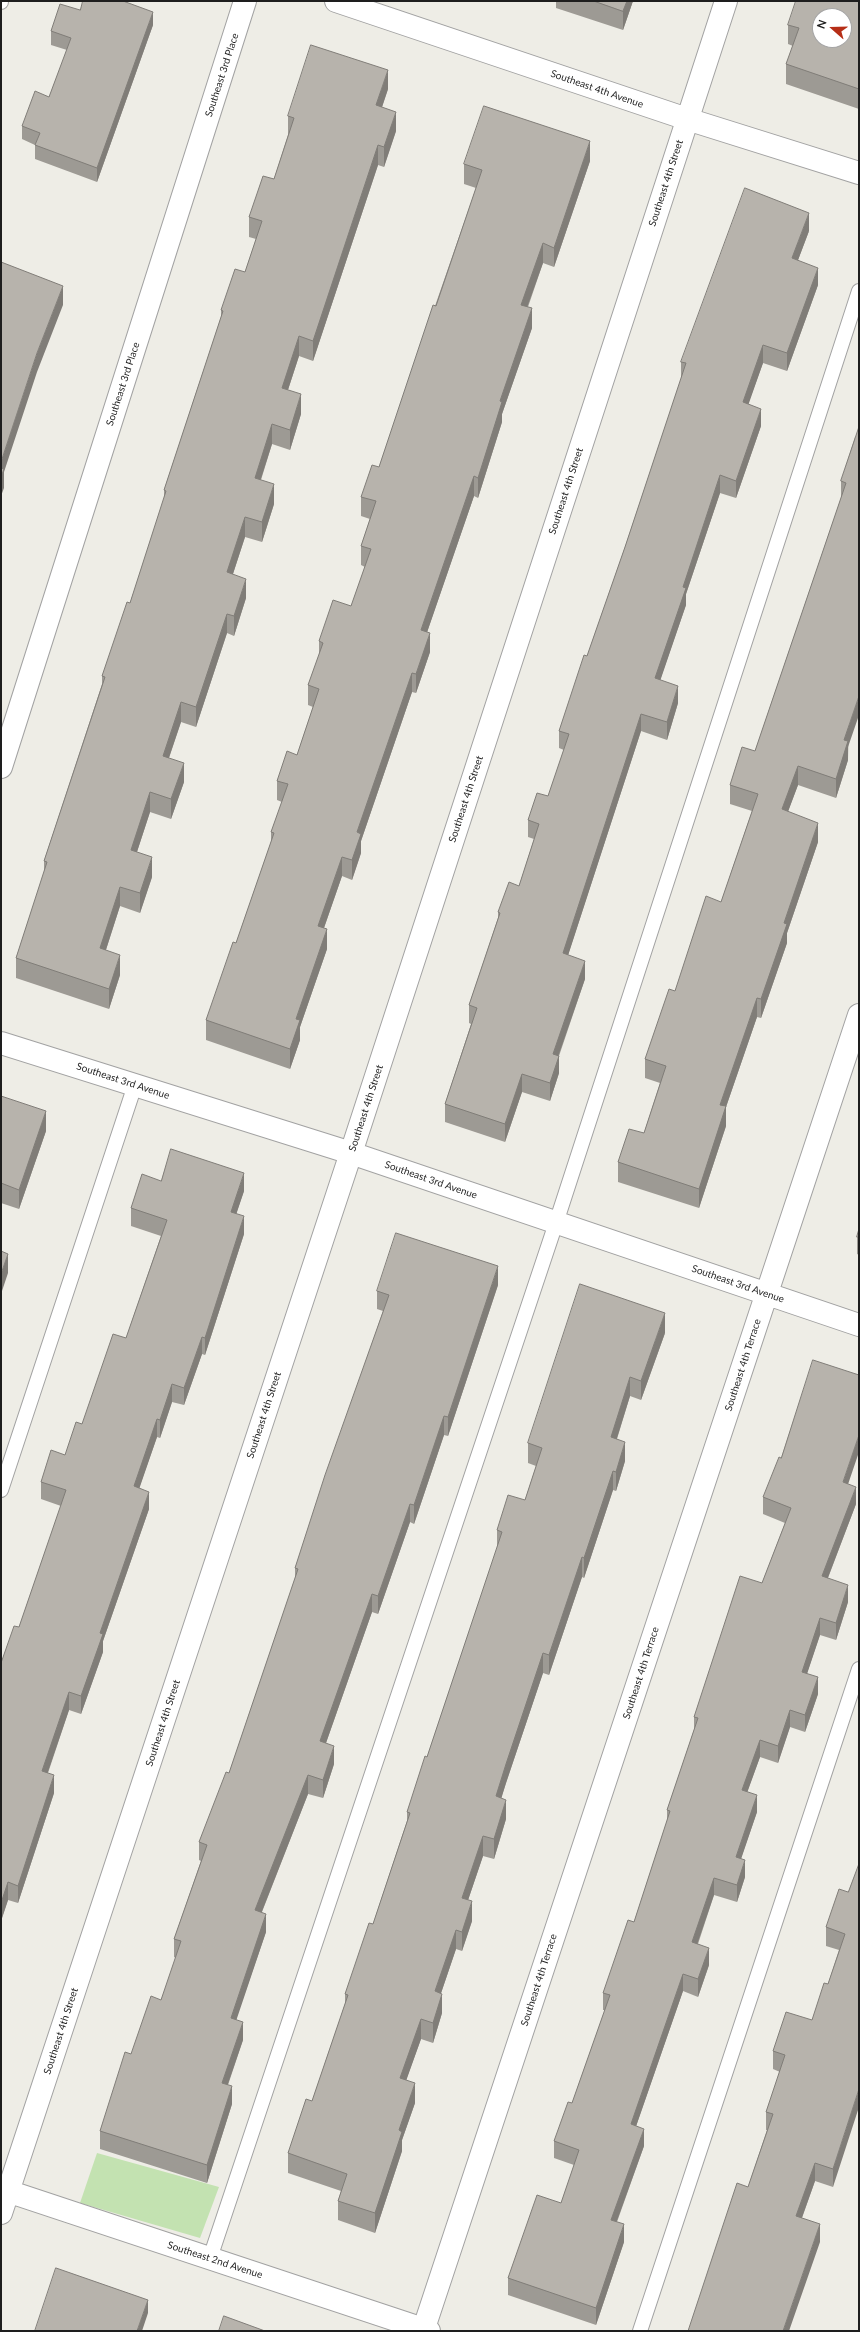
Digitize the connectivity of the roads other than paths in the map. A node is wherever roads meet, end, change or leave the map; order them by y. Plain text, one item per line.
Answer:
1 (245, 1) edge
2 (336, 1) edge
3 (726, 1) edge
4 (687, 119) junction
5 (859, 173) edge
6 (859, 291) edge
7 (1, 766) edge
8 (859, 1015) edge
9 (1, 1043) edge
10 (135, 1085) junction
11 (351, 1153) junction
12 (556, 1223) junction
13 (766, 1294) junction
14 (859, 1325) edge
15 (1, 1490) edge
16 (859, 1669) edge
17 (5, 2190) edge
18 (1, 2212) edge
19 (210, 2258) junction
20 (425, 2330) edge
21 (640, 2331) edge

1 - 7 street, Southeast 3rd Place
2 - 4 street, Southeast 4th Avenue
3 - 4 street, Southeast 4th Street
4 - 5 street, Southeast 4th Avenue
4 - 11 street, Southeast 4th Street
6 - 12 lane
8 - 13 street, Southeast 4th Terrace
9 - 10 street, Southeast 3rd Avenue
10 - 11 street, Southeast 3rd Avenue
10 - 15 lane
11 - 12 street, Southeast 3rd Avenue
11 - 17 street, Southeast 4th Street
12 - 13 street, Southeast 3rd Avenue
12 - 19 lane
13 - 14 street, Southeast 3rd Avenue
13 - 20 street, Southeast 4th Terrace
16 - 21 lane
17 - 18 street, Southeast 4th Street
17 - 19 street, Southeast 2nd Avenue
19 - 20 street, Southeast 2nd Avenue

